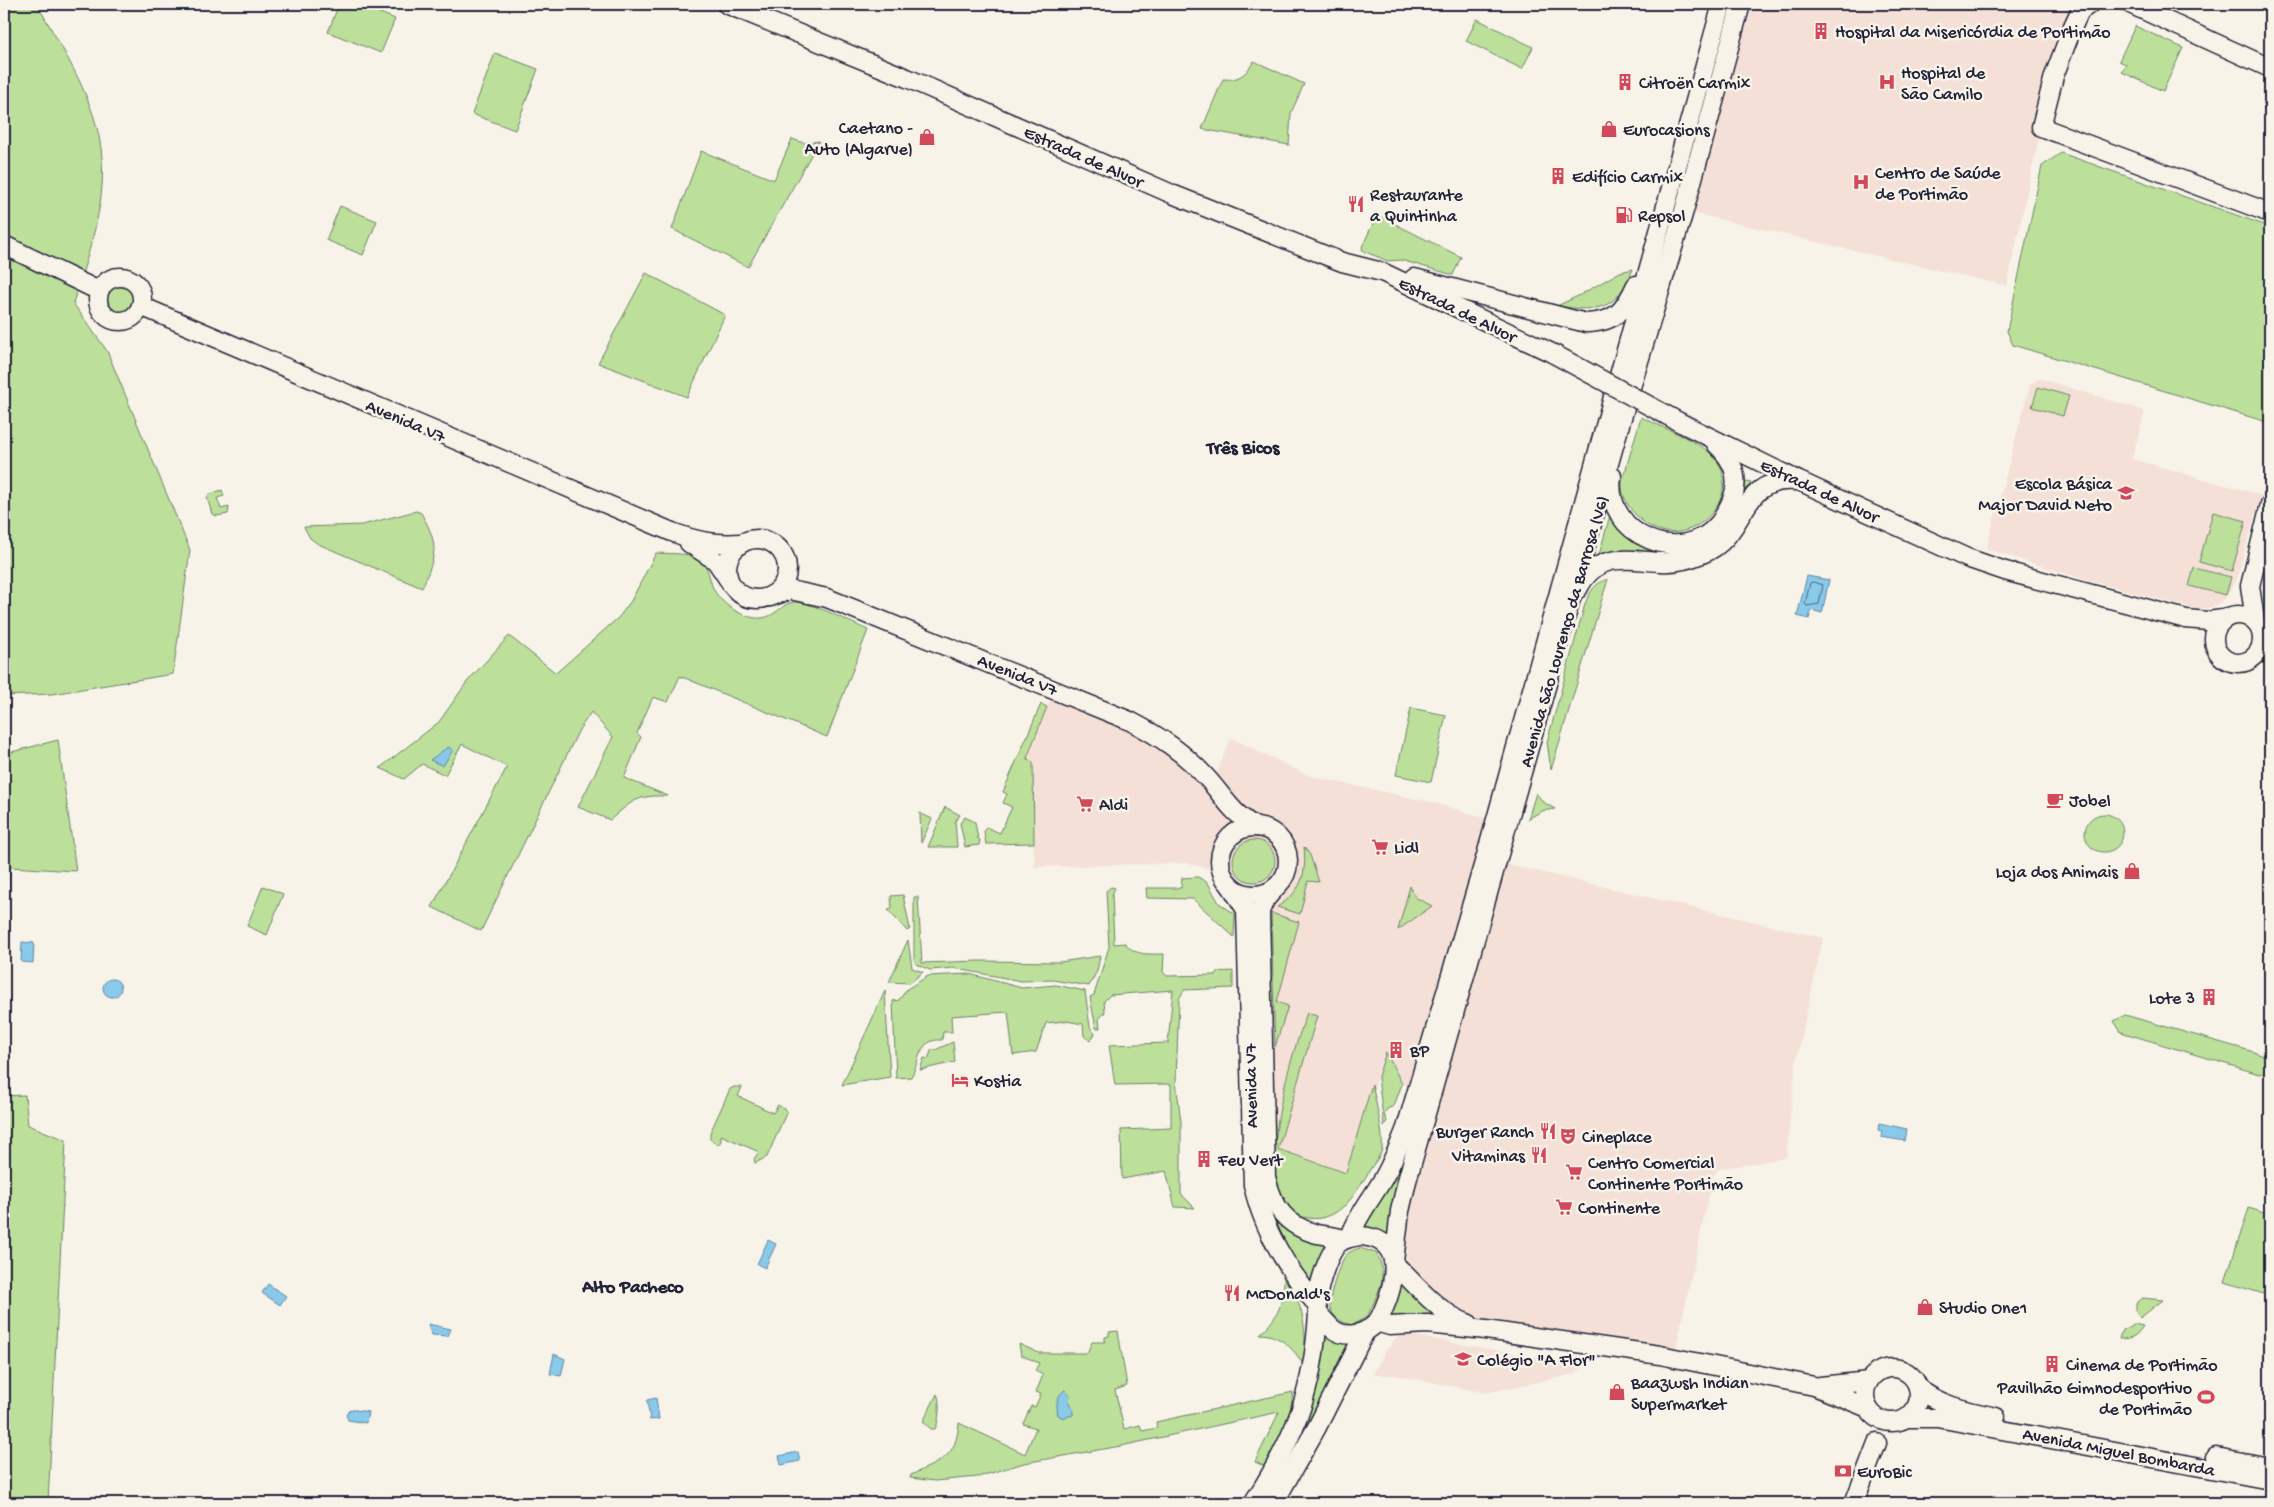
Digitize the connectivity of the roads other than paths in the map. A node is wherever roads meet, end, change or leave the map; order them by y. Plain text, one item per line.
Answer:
1 (726, 4) edge
2 (1722, 4) edge
3 (1741, 4) edge
4 (2090, 4) edge
5 (2129, 4) edge
6 (2080, 7) edge
7 (2270, 68) edge
8 (2270, 213) edge
9 (4, 245) edge
10 (1654, 248) junction
11 (1382, 272) junction
12 (99, 291) junction
13 (141, 306) junction
14 (1621, 421) junction
15 (1709, 437) junction
16 (1799, 482) junction
17 (2270, 504) edge
18 (672, 532) junction
19 (741, 543) junction
20 (787, 562) junction
21 (2250, 586) junction
22 (734, 588) junction
23 (770, 597) junction
24 (827, 598) junction
25 (1569, 608) junction
26 (2226, 617) junction
27 (2186, 619) junction
28 (2262, 626) edge
29 (2214, 646) junction
30 (2264, 653) edge
31 (1198, 768) junction
32 (1256, 827) junction
33 (1228, 840) junction
34 (1230, 885) junction
35 (1275, 888) junction
36 (1399, 1221) junction
37 (1347, 1238) junction
38 (1394, 1262) junction
39 (1423, 1294) junction
40 (1318, 1308) junction
41 (1371, 1326) junction
42 (1486, 1330) junction
43 (1869, 1381) junction
44 (1814, 1386) junction
45 (1918, 1388) junction
46 (1868, 1408) junction
47 (1907, 1418) junction
48 (1877, 1443) dead end
49 (2270, 1467) edge
50 (2270, 1480) edge
51 (1253, 1503) edge
52 (1274, 1503) edge
53 (1854, 1503) edge

1 - 11 street, Estrada de Alvor
2 - 10 street, Avenida São Lourenço da Barrosa (V6)
3 - 14 street, Avenida São Lourenço da Barrosa (V6)
4 - 6 street
5 - 7 street
6 - 8 street
9 - 12 street
10 - 11 street
10 - 37 street, Avenida São Lourenço da Barrosa (V6)
11 - 15 street, Estrada de Alvor, bridge
12 - 13 street
12 - 13 street
13 - 18 street, Avenida V7
14 - 15 street
14 - 25 street, Avenida São Lourenço da Barrosa (V6)
15 - 16 street, Estrada de Alvor
16 - 25 street
16 - 27 street, Estrada de Alvor
17 - 21 street
18 - 19 street, Avenida V7
18 - 22 street, Avenida V7
19 - 20 street
19 - 22 street
20 - 23 street
20 - 24 street, Avenida V7
21 - 26 street
21 - 28 street
22 - 23 street
23 - 24 street, Avenida V7
24 - 31 street, Avenida V7
25 - 36 street, Avenida São Lourenço da Barrosa (V6)
26 - 27 street, Estrada de Alvor
26 - 28 street
26 - 29 street
27 - 29 street
28 - 30 street
29 - 30 street
31 - 32 street, Avenida V7
31 - 33 street, Avenida V7
32 - 33 street
32 - 35 street
33 - 34 street
34 - 35 street
34 - 40 street, Avenida V7
35 - 37 street, Avenida V7
36 - 38 street, Avenida São Lourenço da Barrosa (V6)
36 - 39 street
37 - 38 street
37 - 40 street, Avenida São Lourenço da Barrosa (V6)
38 - 39 street
38 - 41 street, Avenida São Lourenço da Barrosa (V6)
39 - 42 street
40 - 41 street
40 - 51 street, Avenida São Lourenço da Barrosa (V6)
41 - 42 street
41 - 52 street, Avenida São Lourenço da Barrosa (V6)
42 - 44 street
43 - 44 street
43 - 45 street
43 - 46 street
44 - 46 street
45 - 47 street
45 - 49 street, Avenida Miguel Bombarda
46 - 47 street
47 - 50 street, Avenida Miguel Bombarda
48 - 53 street

